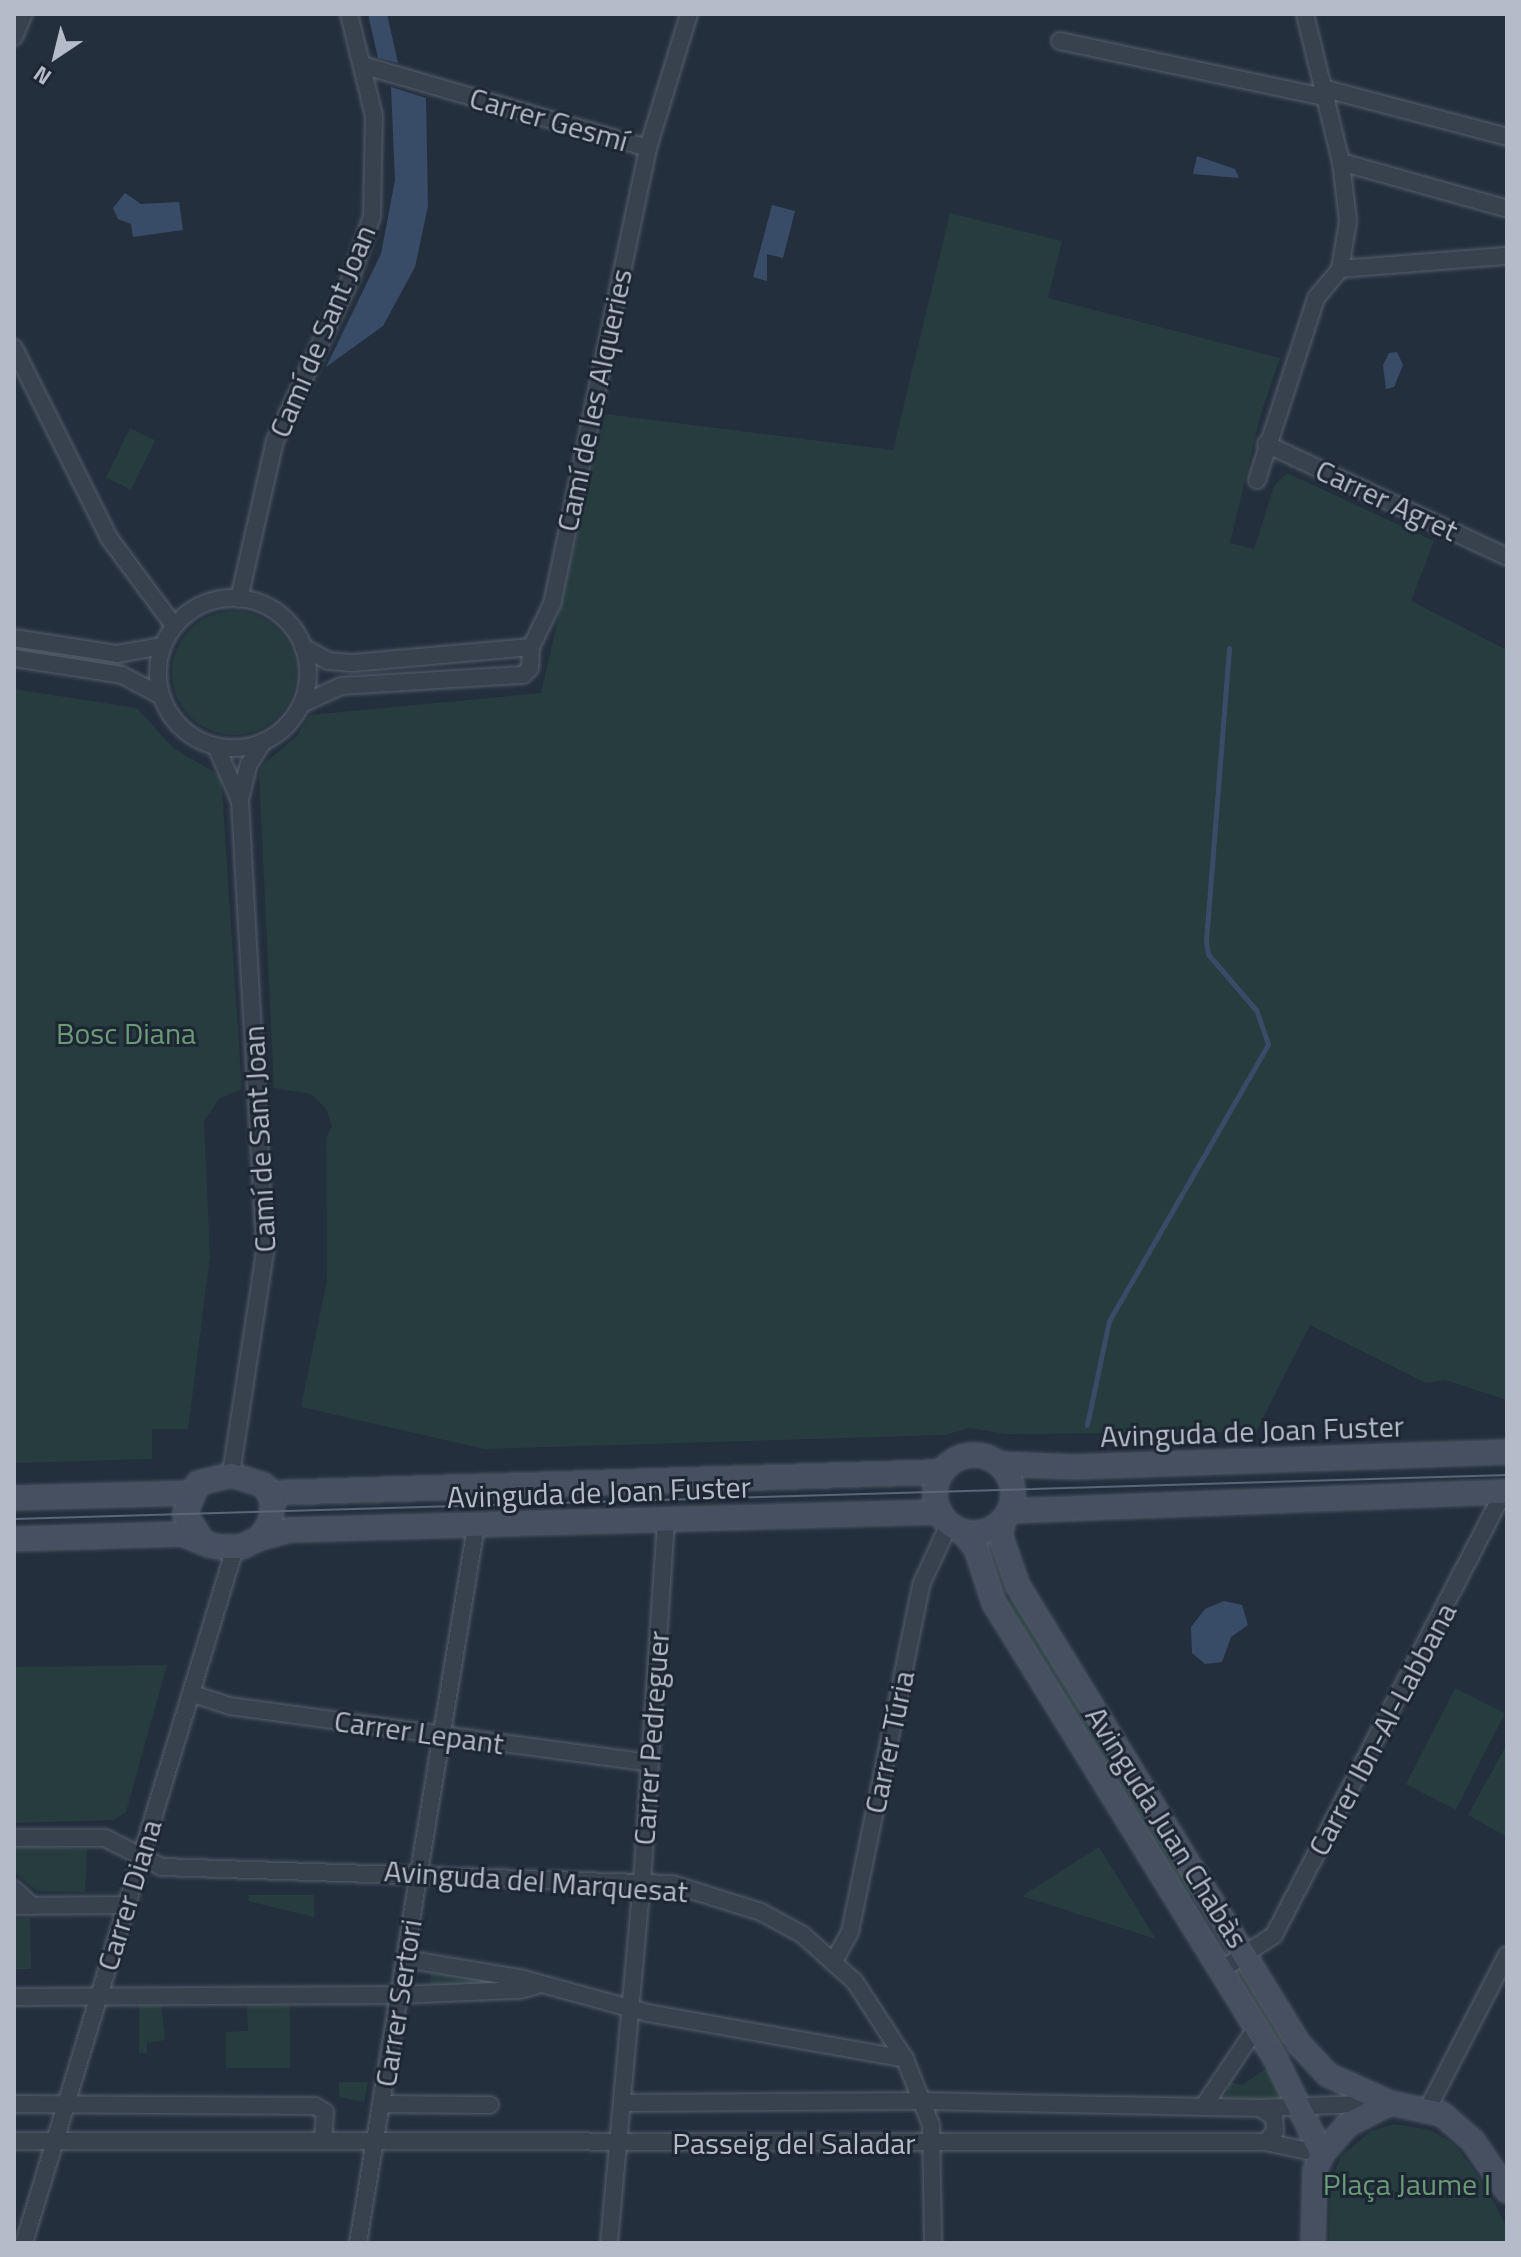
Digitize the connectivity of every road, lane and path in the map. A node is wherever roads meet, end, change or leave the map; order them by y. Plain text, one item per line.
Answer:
1 (24, 14) edge
2 (349, 14) edge
3 (689, 14) edge
4 (1305, 14) edge
5 (14, 37) edge
6 (1060, 41) dead end
7 (362, 65) junction
8 (1323, 93) junction
9 (1507, 137) edge
10 (648, 148) junction
11 (1341, 162) junction
12 (1505, 208) dead end
13 (1507, 256) edge
14 (1340, 269) junction
15 (14, 348) edge
16 (1266, 444) junction
17 (1257, 480) dead end
18 (1507, 557) edge
19 (239, 599) junction
20 (174, 626) junction
21 (14, 638) edge
22 (162, 646) junction
23 (303, 647) junction
24 (531, 647) junction
25 (14, 658) edge
26 (160, 695) junction
27 (302, 704) junction
28 (262, 743) junction
29 (216, 746) junction
30 (240, 801) junction
31 (1507, 1452) edge
32 (999, 1464) junction
33 (942, 1472) junction
34 (231, 1475) junction
35 (1506, 1492) edge
36 (190, 1493) junction
37 (270, 1493) junction
38 (14, 1498) edge
39 (1006, 1515) junction
40 (666, 1521) junction
41 (950, 1522) junction
42 (476, 1526) junction
43 (260, 1538) junction
44 (14, 1539) edge
45 (203, 1542) junction
46 (235, 1548) junction
47 (193, 1694) junction
48 (443, 1734) junction
49 (648, 1763) junction
50 (14, 1838) edge
51 (139, 1855) junction
52 (419, 1872) junction
53 (642, 1882) junction
54 (14, 1889) edge
55 (125, 1905) junction
56 (14, 1906) edge
57 (32, 1906) junction
58 (1245, 1954) junction
59 (1507, 1955) edge
60 (405, 1959) junction
61 (834, 1961) junction
62 (1220, 1971) junction
63 (537, 1985) junction
64 (399, 1995) junction
65 (98, 1996) junction
66 (14, 1997) edge
67 (630, 2008) junction
68 (1256, 2028) junction
69 (905, 2059) junction
70 (923, 2101) junction
71 (67, 2103) junction
72 (622, 2103) junction
73 (1390, 2103) junction
74 (14, 2104) edge
75 (381, 2104) junction
76 (490, 2105) dead end
77 (1203, 2107) junction
78 (1300, 2107) junction
79 (1260, 2108) junction
80 (1428, 2108) junction
81 (323, 2140) junction
82 (14, 2141) edge
83 (374, 2141) junction
84 (618, 2141) junction
85 (55, 2142) junction
86 (1266, 2142) junction
87 (932, 2144) junction
88 (1322, 2154) junction
89 (1507, 2191) edge
90 (24, 2243) edge
91 (358, 2243) edge
92 (609, 2243) edge
93 (933, 2243) edge
94 (1313, 2243) edge

1 - 5 street
2 - 7 street, Camí de Sant Joan
3 - 10 street, Carrer Gesmí
4 - 8 street
6 - 8 street
7 - 10 street, Carrer Gesmí
7 - 19 street, Camí de Sant Joan
8 - 9 street
8 - 11 street
10 - 24 street, Camí de les Alqueries
11 - 12 street
11 - 14 street
13 - 14 street
14 - 16 street
15 - 20 street
16 - 17 street
16 - 18 street, Carrer Agret
19 - 20 street
19 - 23 street
20 - 22 street
21 - 22 street
22 - 26 street
23 - 24 street
23 - 27 street
24 - 27 street, Camí de les Alqueries
25 - 26 street
26 - 29 street
27 - 28 street
28 - 29 street
28 - 30 street, Camí de Sant Joan
29 - 30 street, Camí de Sant Joan
30 - 34 street, Camí de Sant Joan
31 - 32 main road, Avinguda de Joan Fuster
32 - 33 main road
32 - 39 main road
33 - 37 main road, Avinguda de Joan Fuster
33 - 41 main road
34 - 36 main road
34 - 37 main road
35 - 39 main road
35 - 58 street, Carrer Ibn-Al-Labbana
36 - 38 main road
36 - 45 main road
37 - 43 main road
39 - 41 main road
39 - 58 main road, Avinguda Juan Chabàs
40 - 41 main road, Avinguda de Joan Fuster
40 - 42 main road, Avinguda de Joan Fuster
40 - 49 street, Carrer Pedreguer
41 - 61 street, Carrer Túria
41 - 62 main road, Avinguda Juan Chabàs
42 - 43 main road, Avinguda de Joan Fuster
42 - 48 street, Carrer Sertori
43 - 46 main road
44 - 45 main road
45 - 46 main road
46 - 47 street, Carrer Diana
47 - 48 street, Carrer Lepant
47 - 51 street, Carrer Diana
48 - 49 street, Carrer Lepant
48 - 52 street, Carrer Sertori
49 - 53 street, Carrer Pedreguer
50 - 51 street, Avinguda del Marquesat
51 - 52 street, Avinguda del Marquesat
51 - 55 street, Carrer Diana
52 - 53 street, Avinguda del Marquesat
52 - 60 street, Carrer Sertori
53 - 61 street, Avinguda del Marquesat
53 - 67 street, Carrer Pedreguer
54 - 57 street
55 - 57 street
55 - 65 street, Carrer Diana
56 - 57 street
58 - 62 street, Carrer Ibn-Al-Labbana
58 - 73 main road, Avinguda Juan Chabàs
59 - 80 street
60 - 63 street
60 - 64 street, Carrer Sertori
61 - 69 street, Avinguda del Marquesat
62 - 68 main road, Avinguda Juan Chabàs
63 - 64 street
63 - 67 street
64 - 65 street
64 - 75 street, Carrer Sertori
65 - 66 street
65 - 71 street, Carrer Diana
67 - 69 street
67 - 72 street, Carrer Pedreguer
68 - 77 street
68 - 78 main road, Avinguda Juan Chabàs
69 - 70 street, Avinguda del Marquesat
70 - 72 street, Passeig del Saladar
70 - 77 street, Passeig del Saladar
70 - 87 street, Avinguda del Marquesat
71 - 74 street
71 - 81 street
71 - 85 street, Carrer Diana
72 - 84 street, Carrer Pedreguer
73 - 78 street, Passeig del Saladar
73 - 80 main road, Avinguda Juan Chabàs
73 - 88 main road
75 - 76 street
75 - 83 street, Carrer Sertori
77 - 79 street, Passeig del Saladar
78 - 79 street, Passeig del Saladar
78 - 88 main road, Avinguda Juan Chabàs
79 - 86 street
80 - 89 main road
81 - 83 street, Passeig del Saladar
81 - 85 street, Passeig del Saladar
82 - 85 street, Passeig del Saladar
83 - 84 street, Passeig del Saladar
83 - 91 street, Carrer Sertori
84 - 87 street, Passeig del Saladar
84 - 92 street, Carrer Pedreguer
85 - 90 street, Carrer Diana
86 - 87 street, Passeig del Saladar
86 - 88 street, Passeig del Saladar
87 - 93 street, Avinguda del Marquesat
88 - 94 main road

